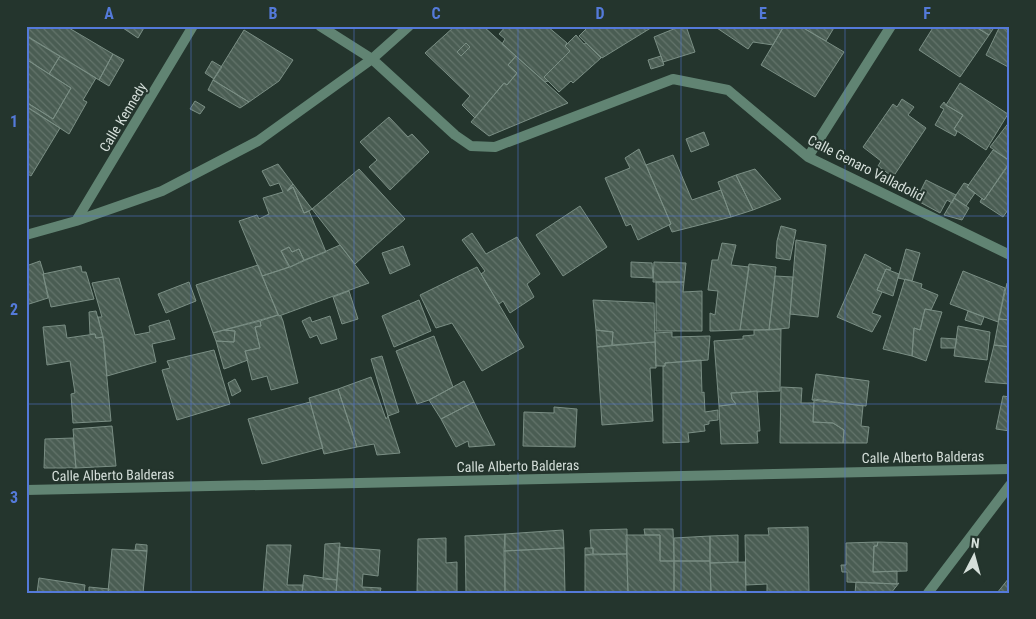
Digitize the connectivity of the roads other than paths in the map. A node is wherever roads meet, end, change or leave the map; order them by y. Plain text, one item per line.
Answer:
1 (193, 26) edge
2 (320, 26) edge
3 (409, 26) edge
4 (891, 26) edge
5 (372, 59) junction
6 (808, 157) junction
7 (76, 221) junction
8 (26, 235) edge
9 (1010, 255) edge
10 (1010, 469) edge
11 (1010, 485) edge
12 (26, 490) edge
13 (928, 593) edge

1 - 7 street, Calle Kennedy
2 - 5 street
3 - 5 street
4 - 6 street
5 - 6 street, Calle Genaro Valladolid
5 - 7 street
6 - 9 street, Calle Genaro Valladolid
7 - 8 street
10 - 12 street, Calle Alberto Balderas
11 - 13 street

